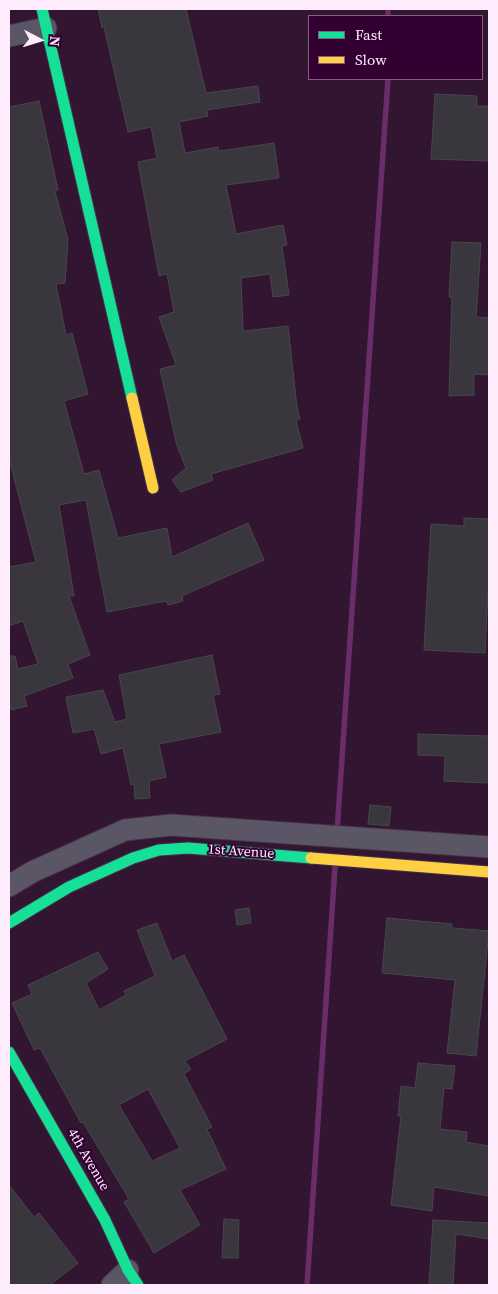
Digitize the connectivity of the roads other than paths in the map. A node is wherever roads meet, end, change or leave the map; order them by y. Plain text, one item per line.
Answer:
1 (44, 18) edge
2 (9, 36) edge
3 (153, 488) dead end
4 (489, 848) edge
5 (489, 872) edge
6 (9, 886) edge
7 (9, 923) edge
8 (9, 1052) edge
9 (133, 1278) edge
10 (112, 1285) edge

1 - 2 street
1 - 3 street
4 - 6 street, 1st Avenue
5 - 7 street, 1st Avenue
8 - 9 street, 4th Avenue
9 - 10 street

